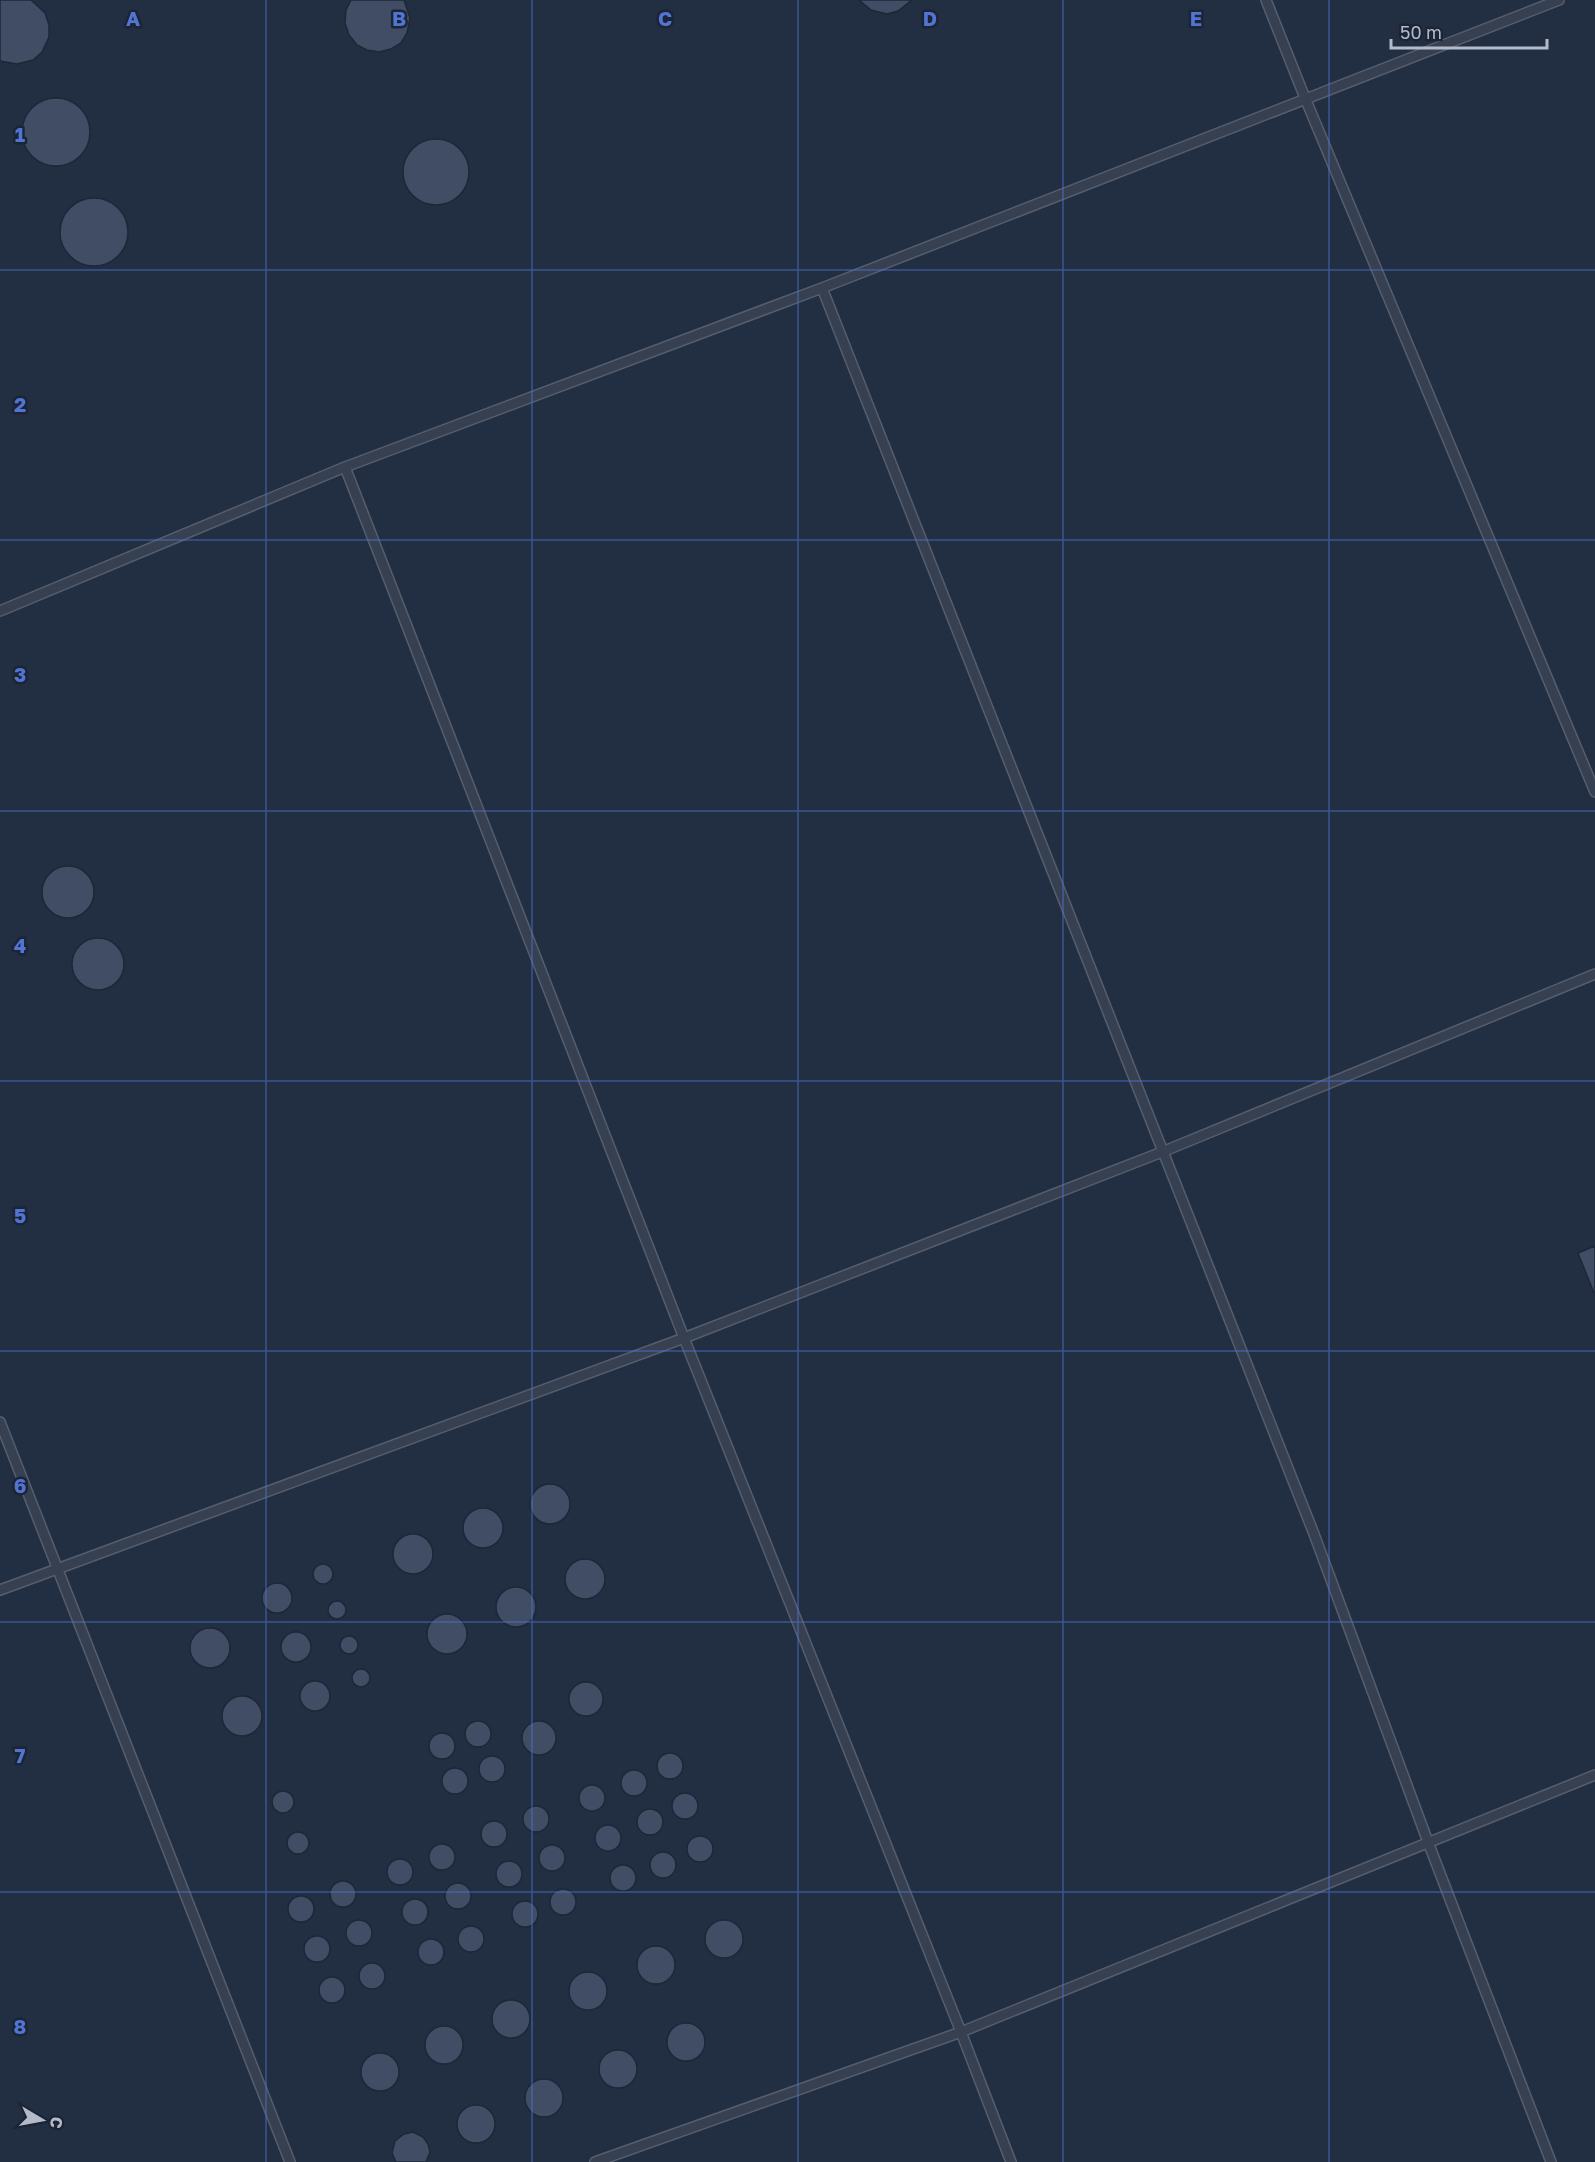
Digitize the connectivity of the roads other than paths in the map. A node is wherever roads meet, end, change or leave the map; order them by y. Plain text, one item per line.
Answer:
1 (1266, 0) edge
2 (1559, 0) edge
3 (1305, 98) junction
4 (822, 288) junction
5 (345, 467) junction
6 (0, 611) edge
7 (1595, 792) edge
8 (1595, 974) edge
9 (1162, 1152) junction
10 (684, 1338) junction
11 (0, 1422) edge
12 (57, 1568) junction
13 (0, 1590) edge
14 (1595, 1775) edge
15 (1428, 1842) junction
16 (961, 2032) junction
17 (290, 2162) edge
18 (596, 2162) edge
19 (1011, 2162) edge
20 (1551, 2162) edge

1 - 3 lane
2 - 3 lane
3 - 4 lane
3 - 7 lane
4 - 5 lane
4 - 9 lane
5 - 6 lane
5 - 10 lane
8 - 9 lane
9 - 10 lane
9 - 15 lane
10 - 12 lane
10 - 16 lane
11 - 12 lane
12 - 13 lane
12 - 17 lane
14 - 15 lane
15 - 16 lane
15 - 20 lane
16 - 18 lane
16 - 19 lane

